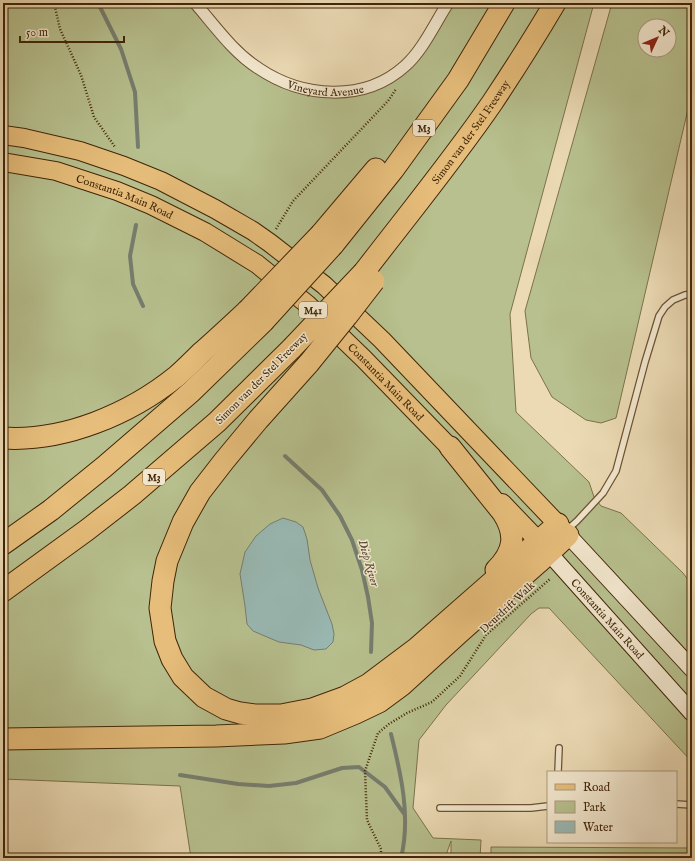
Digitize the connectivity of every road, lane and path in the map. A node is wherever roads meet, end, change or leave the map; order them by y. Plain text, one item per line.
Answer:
1 (54, 3) edge
2 (195, 3) edge
3 (448, 3) edge
4 (503, 3) edge
5 (556, 3) edge
6 (399, 83) dead end
7 (3, 135) edge
8 (118, 152) dead end
9 (3, 162) edge
10 (274, 233) dead end
11 (369, 276) junction
12 (692, 294) edge
13 (256, 316) junction
14 (3, 438) edge
15 (450, 447) junction
16 (563, 530) junction
17 (3, 544) edge
18 (544, 547) junction
19 (550, 578) dead end
20 (3, 591) edge
21 (460, 610) junction
22 (692, 669) edge
23 (692, 713) edge
24 (3, 739) edge
25 (559, 748) dead end
26 (558, 771) edge
27 (677, 804) edge
28 (692, 805) edge
29 (547, 806) edge
30 (440, 808) dead end
31 (381, 858) edge

1 - 8 path
2 - 3 street, Vineyard Avenue
4 - 13 highway, bridge
5 - 11 highway, Simon van der Stel Freeway
6 - 10 path
7 - 16 main road, M41
9 - 15 main road, Constantia Main Road / M41
11 - 20 highway, Simon van der Stel Freeway / M3, bridge
11 - 21 highway, bridge
12 - 16 lane
13 - 14 highway
13 - 17 highway
15 - 18 main road, Constantia Main Road / M41
15 - 21 highway
16 - 18 highway
16 - 22 main road, M41
18 - 21 highway
18 - 23 main road, Constantia Main Road / M41
18 - 24 highway
19 - 31 path, Deurdrift Walk
25 - 26 lane
27 - 28 lane
29 - 30 lane

